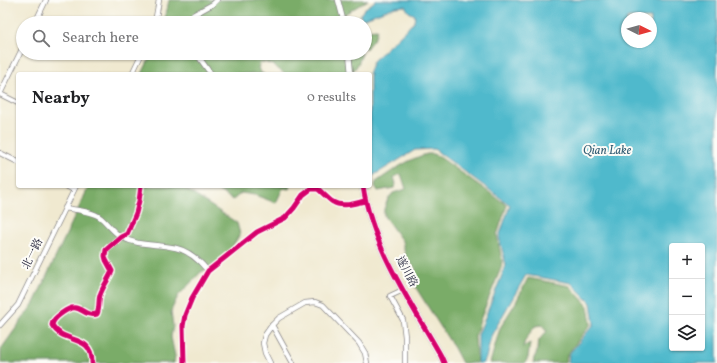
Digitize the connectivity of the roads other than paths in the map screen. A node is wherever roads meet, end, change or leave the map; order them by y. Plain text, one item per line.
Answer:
1 (46, 0) edge
2 (159, 0) edge
3 (217, 0) edge
4 (338, 0) edge
5 (38, 16) edge
6 (156, 16) edge
7 (193, 16) edge
8 (342, 16) edge
9 (17, 60) edge
10 (139, 60) edge
11 (201, 60) edge
12 (349, 60) edge
13 (133, 72) edge
14 (210, 72) edge
15 (350, 72) edge
16 (0, 94) edge
17 (16, 102) edge
18 (0, 153) edge
19 (16, 161) edge
20 (75, 188) edge
21 (141, 188) edge
22 (363, 188) edge
23 (365, 201) junction
24 (66, 208) junction
25 (121, 237) junction
26 (208, 271) junction
27 (404, 290) junction
28 (0, 325) edge
29 (272, 325) junction
30 (92, 363) edge
31 (184, 363) edge
32 (270, 363) edge
33 (293, 363) edge
34 (366, 363) edge
35 (405, 363) edge
36 (444, 363) edge

1 - 5 street
2 - 6 street
3 - 7 street
4 - 8 street
9 - 16 street
10 - 13 street
11 - 14 street
12 - 15 street
16 - 17 street
18 - 19 street
20 - 24 street, 北一路
21 - 25 street
22 - 23 street, 遂川路
23 - 26 street
23 - 27 street, 遂川路
24 - 25 street
24 - 28 street, 北一路
25 - 26 street
25 - 30 street
26 - 31 street
27 - 35 street
27 - 36 street, 遂川路
29 - 32 street
29 - 33 street
29 - 34 street

